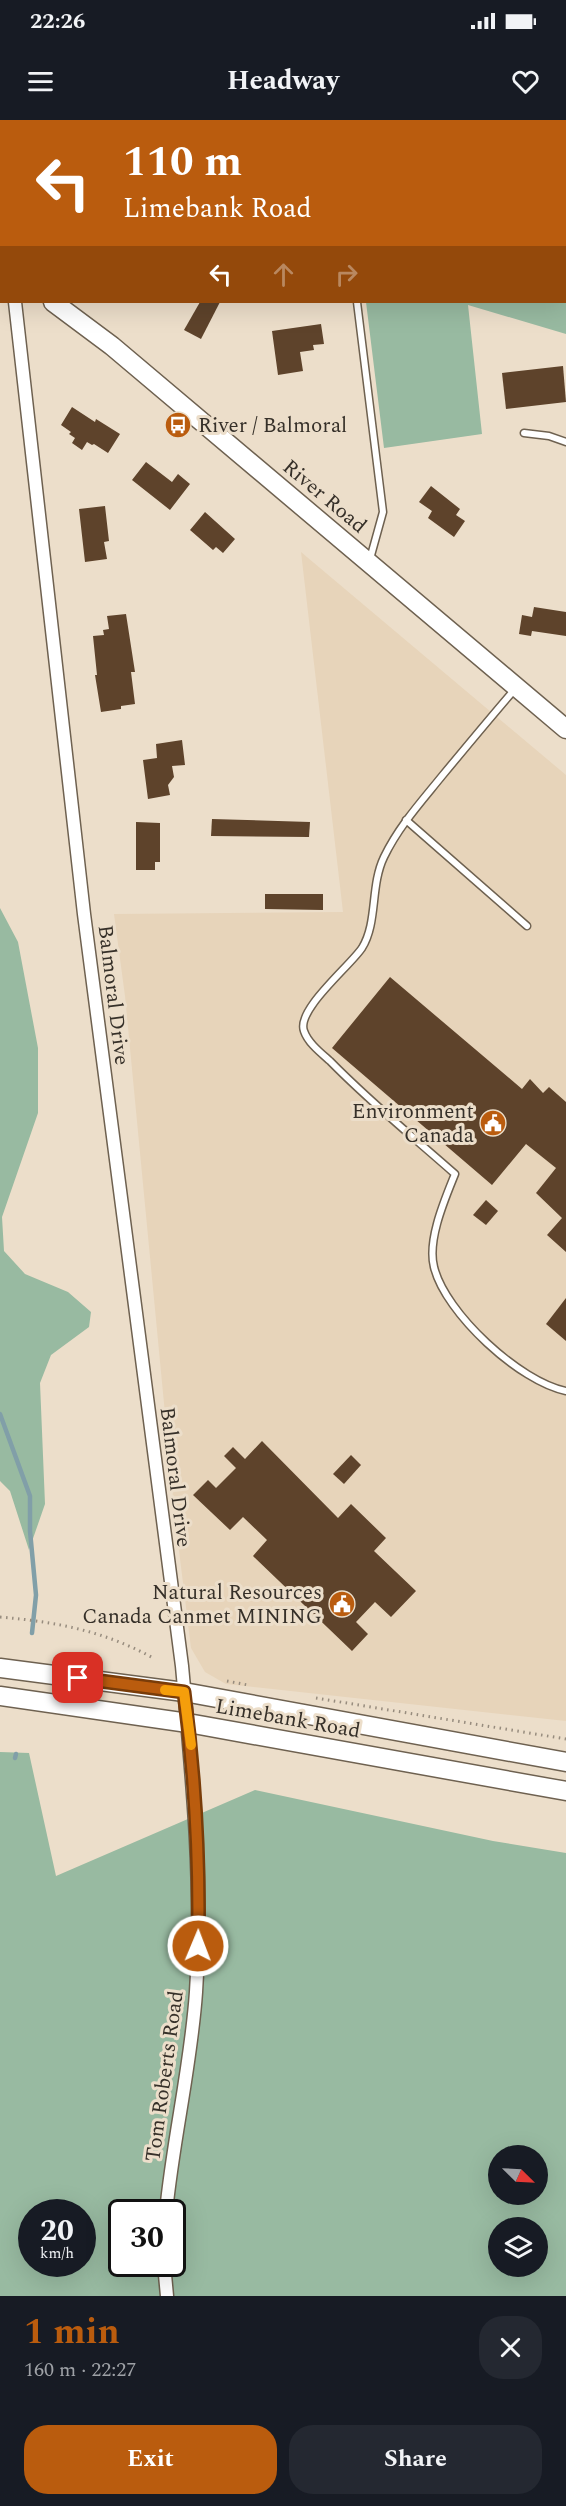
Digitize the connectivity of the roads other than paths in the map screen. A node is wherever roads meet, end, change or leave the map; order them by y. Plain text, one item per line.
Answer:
1 (15, 303) edge
2 (54, 303) edge
3 (357, 303) edge
4 (524, 433) dead end
5 (566, 442) edge
6 (369, 563) junction
7 (516, 687) junction
8 (566, 729) edge
9 (406, 820) junction
10 (527, 926) dead end
11 (566, 1391) edge
12 (0, 1668) edge
13 (184, 1692) junction
14 (0, 1696) edge
15 (188, 1723) junction
16 (566, 1762) edge
17 (566, 1791) edge
18 (168, 2199) edge
19 (165, 2277) edge
20 (167, 2296) edge

1 - 13 street, Balmoral Drive
2 - 6 main road, River Road
3 - 6 lane
4 - 5 lane
6 - 7 main road, River Road
7 - 8 main road, River Road
7 - 9 lane
9 - 10 lane
9 - 11 lane
12 - 13 main road, Limebank Road
13 - 15 street, Tom Roberts Road
13 - 16 main road, Limebank Road
14 - 15 main road, Limebank Road
15 - 17 main road, Limebank Road
15 - 18 street, Tom Roberts Road
19 - 20 street

